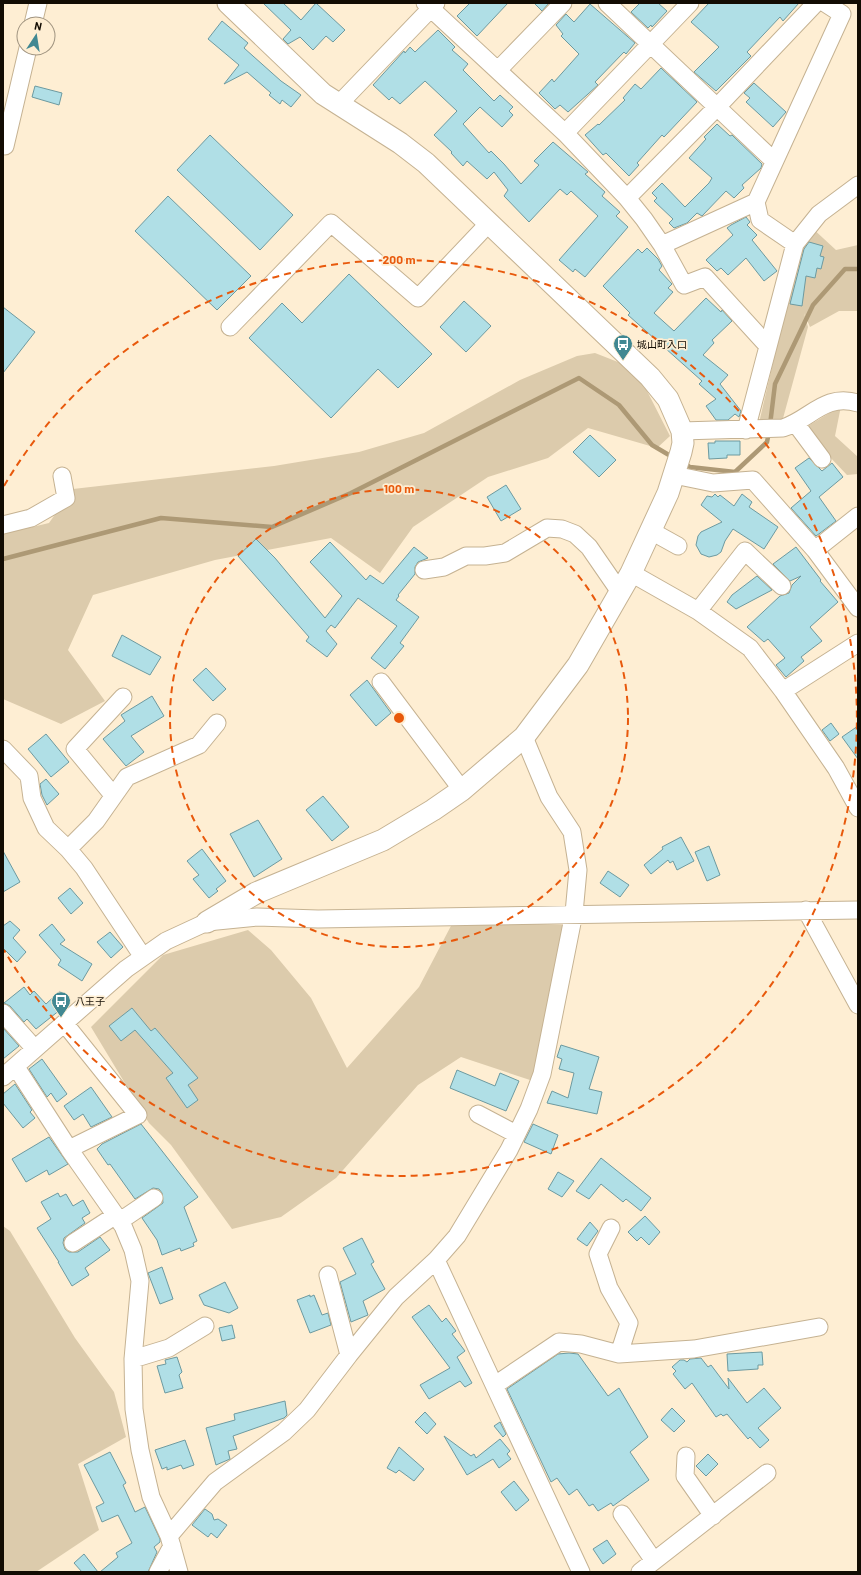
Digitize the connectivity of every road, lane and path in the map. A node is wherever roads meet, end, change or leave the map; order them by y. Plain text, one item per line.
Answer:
1 (38, 3) edge
2 (228, 3) edge
3 (563, 3) edge
4 (607, 3) edge
5 (690, 3) edge
6 (816, 3) edge
7 (824, 3) edge
8 (431, 5) edge
9 (35, 16) edge
10 (651, 44) junction
11 (26, 56) edge
12 (498, 70) junction
13 (338, 105) junction
14 (718, 106) junction
15 (565, 133) junction
16 (3, 144) edge
17 (774, 161) junction
18 (858, 185) edge
19 (627, 198) junction
20 (756, 202) junction
21 (489, 223) junction
22 (795, 244) junction
23 (662, 245) junction
24 (230, 327) dead end
25 (767, 345) junction
26 (858, 403) edge
27 (790, 426) junction
28 (752, 430) junction
29 (682, 431) junction
30 (822, 459) dead end
31 (674, 475) junction
32 (62, 476) dead end
33 (858, 516) edge
34 (3, 525) edge
35 (651, 531) junction
36 (678, 546) dead end
37 (815, 550) junction
38 (424, 570) dead end
39 (631, 573) junction
40 (782, 586) dead end
41 (620, 592) junction
42 (858, 608) edge
43 (698, 611) junction
44 (858, 643) edge
45 (381, 682) dead end
46 (783, 691) junction
47 (123, 697) dead end
48 (217, 723) dead end
49 (524, 737) junction
50 (3, 750) edge
51 (462, 790) junction
52 (113, 795) junction
53 (858, 808) edge
54 (68, 849) junction
55 (806, 910) junction
56 (858, 910) edge
57 (574, 913) junction
58 (207, 922) junction
59 (143, 956) junction
60 (858, 1005) edge
61 (3, 1013) edge
62 (65, 1024) junction
63 (35, 1049) junction
64 (9, 1072) edge
65 (478, 1114) dead end
66 (516, 1134) junction
67 (69, 1149) junction
68 (154, 1198) dead end
69 (118, 1218) junction
70 (611, 1228) dead end
71 (73, 1243) dead end
72 (436, 1260) junction
73 (328, 1275) dead end
74 (205, 1326) dead end
75 (819, 1327) dead end
76 (619, 1354) junction
77 (349, 1356) junction
78 (133, 1359) junction
79 (495, 1385) junction
80 (686, 1456) dead end
81 (767, 1473) dead end
82 (622, 1514) dead end
83 (713, 1516) junction
84 (170, 1541) junction
85 (654, 1561) junction
86 (158, 1572) edge
87 (179, 1572) edge
88 (581, 1572) edge
89 (640, 1572) edge

1 - 9 street
2 - 13 street
3 - 12 street
4 - 10 street
5 - 10 street
6 - 14 street
7 - 17 street
8 - 12 street
8 - 13 street
10 - 14 street
10 - 15 street
11 - 16 street
12 - 15 street
13 - 21 street
14 - 17 street
14 - 19 street
15 - 19 street
17 - 20 street
18 - 22 street
19 - 23 street
20 - 22 street
20 - 23 street
21 - 24 street
21 - 29 street
22 - 25 street
23 - 25 street
25 - 28 street
26 - 27 street
27 - 28 street
27 - 30 street
28 - 29 street
29 - 31 street
31 - 35 street
31 - 37 street
32 - 34 street
33 - 37 street
35 - 36 street
35 - 39 street
37 - 42 street
38 - 41 street
39 - 41 street
39 - 43 street
40 - 43 street
41 - 49 street
43 - 46 street
44 - 46 street
45 - 51 street
46 - 53 street
47 - 52 street
48 - 52 street
49 - 51 street
49 - 57 street
50 - 54 street
51 - 58 street
52 - 54 street
54 - 59 street
55 - 56 street
55 - 57 street
55 - 60 street
57 - 58 street
57 - 66 street
58 - 59 street
59 - 62 street
61 - 63 street
62 - 63 street
62 - 67 street
63 - 64 street
64 - 67 street
65 - 66 street
66 - 72 street
67 - 69 street
68 - 69 street
69 - 71 street
69 - 78 street
70 - 76 street
72 - 77 street
72 - 79 street
73 - 77 street
74 - 78 street
75 - 76 street
76 - 79 street
77 - 84 street
78 - 84 street
79 - 88 street
80 - 83 street
81 - 83 street
82 - 85 street
83 - 85 street
84 - 86 street
84 - 87 street
85 - 89 street

